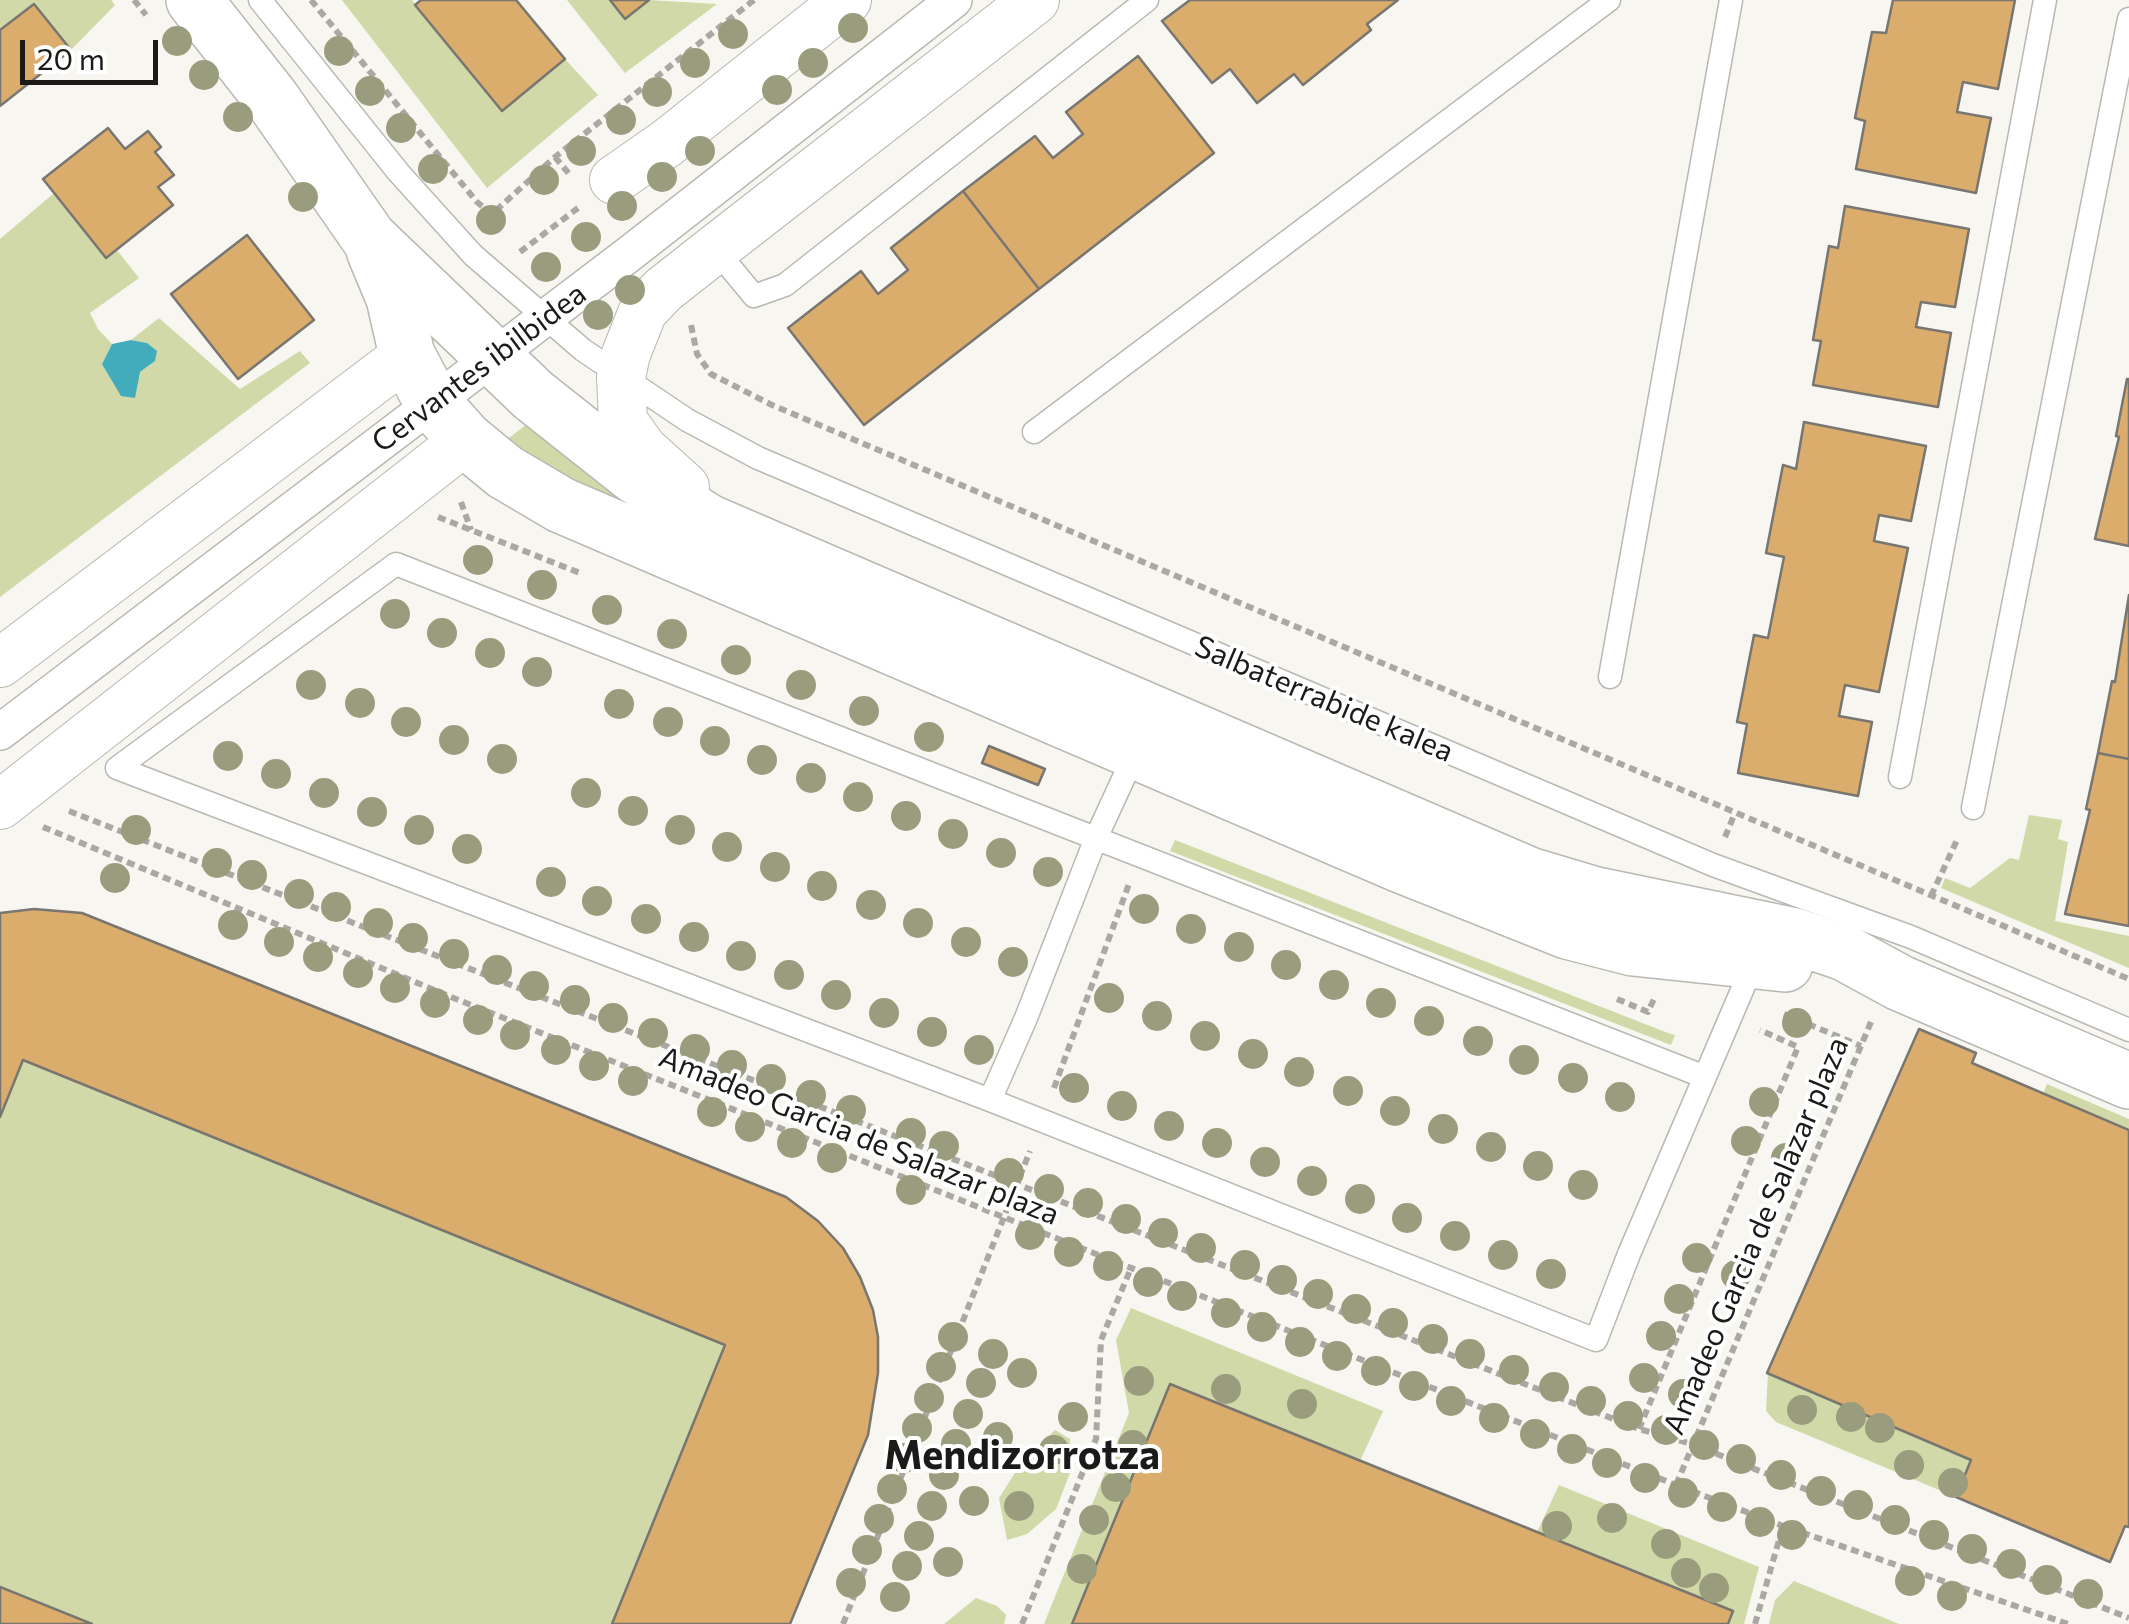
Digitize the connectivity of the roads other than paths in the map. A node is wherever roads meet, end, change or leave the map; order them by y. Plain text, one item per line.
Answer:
1 (260, 0) edge
2 (847, 0) edge
3 (954, 0) edge
4 (1035, 0) edge
5 (1148, 0) edge
6 (1608, 0) edge
7 (1731, 0) edge
8 (2045, 0) edge
9 (174, 12) edge
10 (2129, 19) edge
11 (614, 180) dead end
12 (369, 238) junction
13 (716, 248) junction
14 (544, 319) junction
15 (407, 355) junction
16 (492, 358) junction
17 (620, 378) junction
18 (1034, 432) dead end
19 (445, 435) junction
20 (737, 536) junction
21 (0, 663) edge
22 (1045, 668) junction
23 (1610, 677) dead end
24 (0, 732) edge
25 (1134, 750) junction
26 (1252, 756) junction
27 (1900, 777) dead end
28 (19, 803) edge
29 (1973, 808) road end
30 (1096, 838) junction
31 (1755, 960) junction
32 (1886, 1001) junction
33 (2129, 1030) edge
34 (1704, 1077) junction
35 (2129, 1081) edge
36 (990, 1100) junction

1 - 14 lane, Salbaterrabide kalea
2 - 11 street
3 - 14 street, Cervantes ibilbidea
4 - 13 street
5 - 13 lane
6 - 18 lane
7 - 23 lane
8 - 27 lane
9 - 12 street
10 - 29 lane
12 - 15 street
12 - 16 street
13 - 17 street
14 - 16 street, Cervantes ibilbidea
14 - 17 lane, Salbaterrabide kalea
15 - 19 street
15 - 21 street, Cervantes ibilbidea
16 - 19 street, Cervantes ibilbidea
16 - 20 street
17 - 20 street
17 - 33 lane, Salbaterrabide kalea
19 - 24 street, Cervantes ibilbidea
19 - 25 street
19 - 28 street, Cervantes ibilbidea
20 - 22 street
22 - 25 lane
22 - 26 street
25 - 26 lane
25 - 30 lane
25 - 31 street
26 - 32 street
30 - 34 lane
30 - 36 lane
30 - 36 lane
31 - 32 street
31 - 34 lane
32 - 35 street
34 - 36 lane

